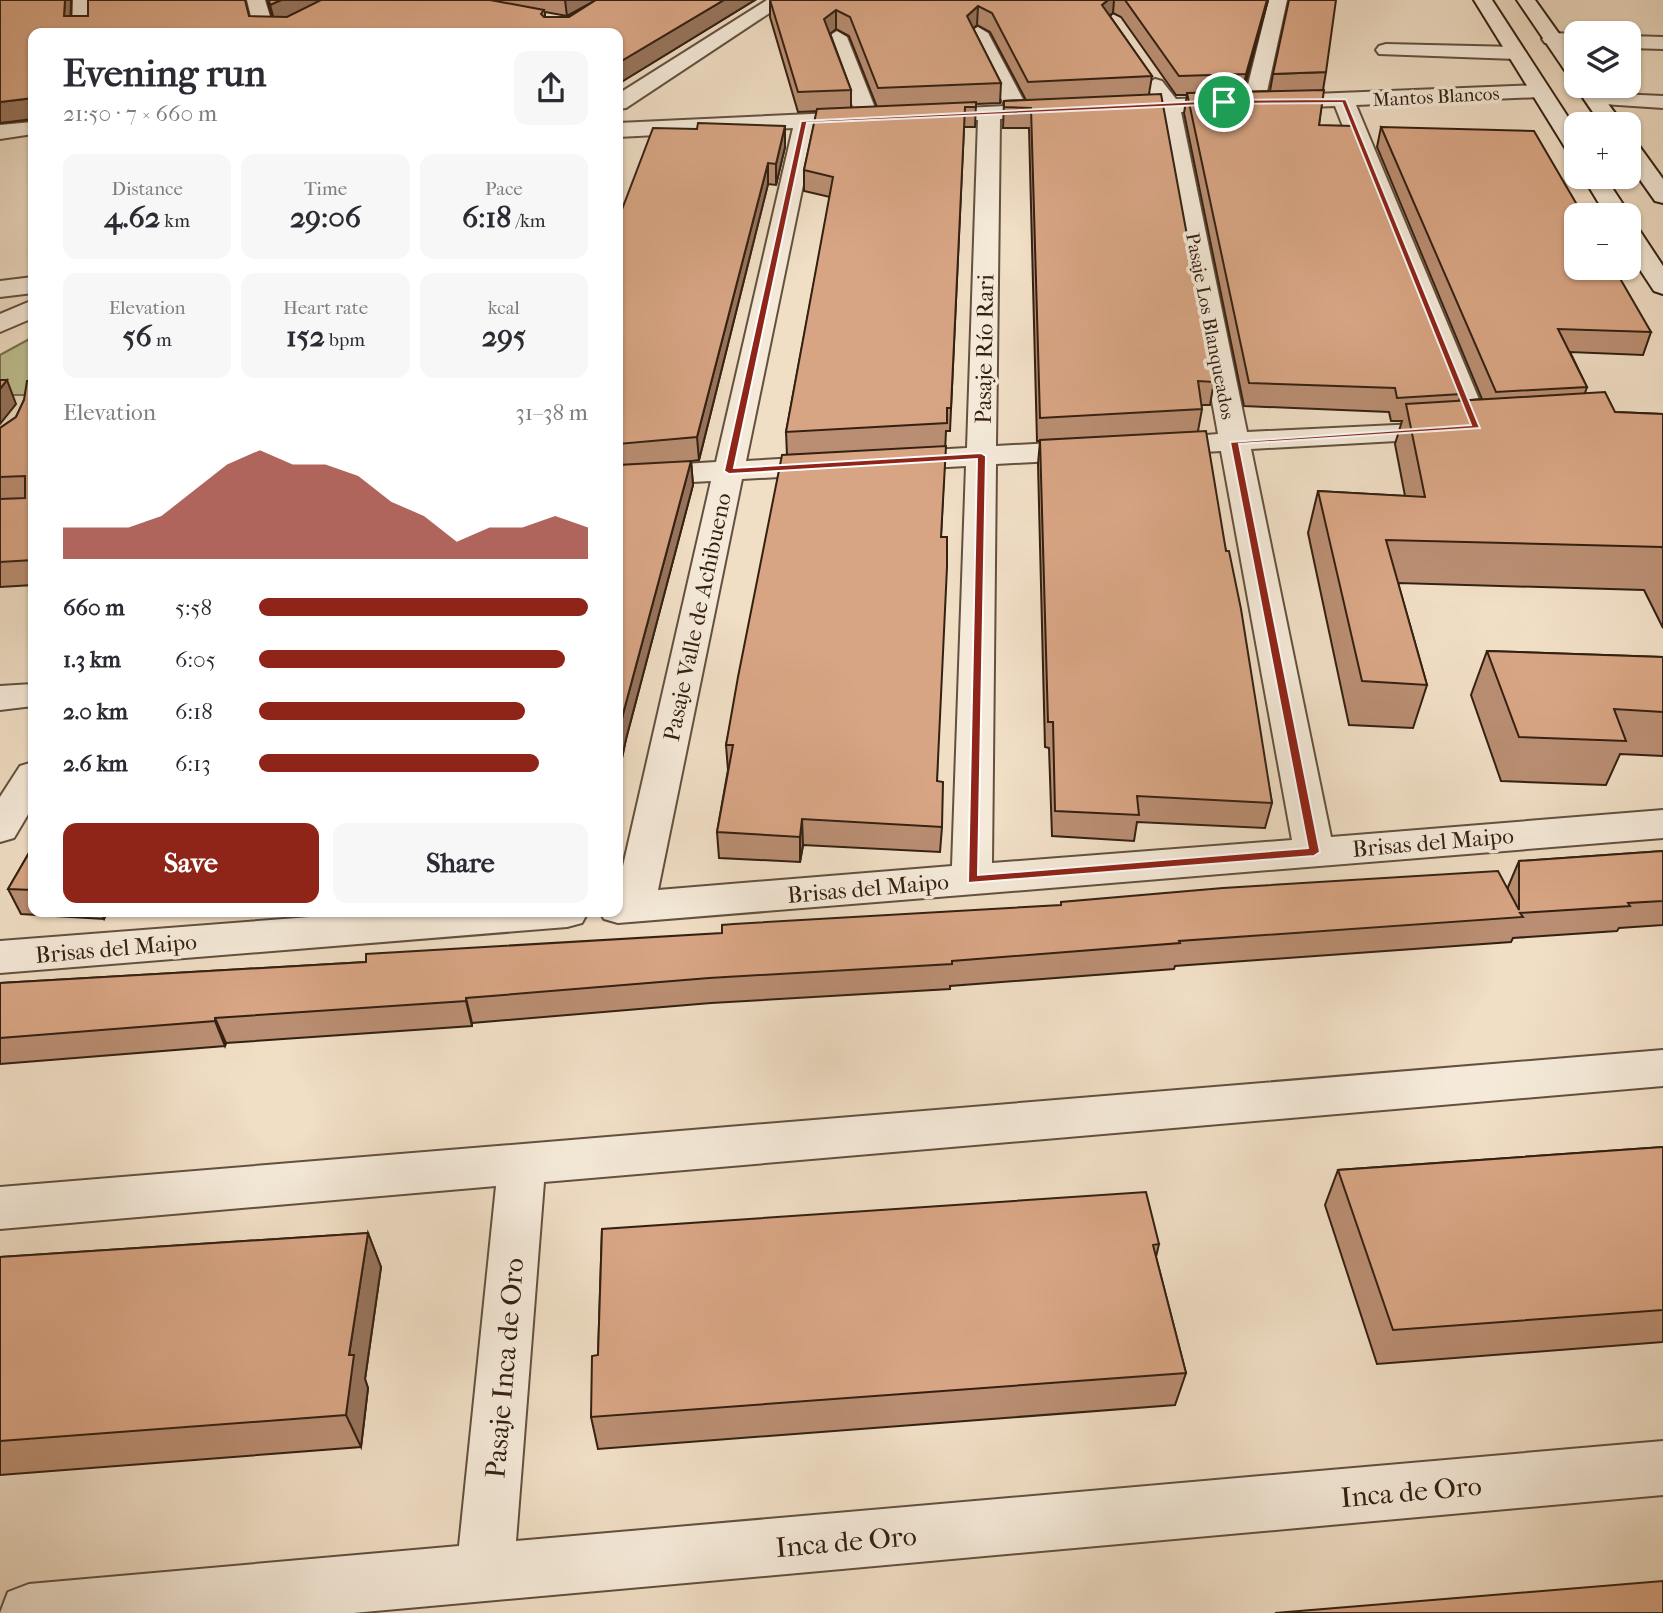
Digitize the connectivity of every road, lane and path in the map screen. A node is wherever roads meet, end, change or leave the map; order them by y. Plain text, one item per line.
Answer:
1 (82, 0) edge
2 (256, 0) edge
3 (1278, 0) edge
4 (1483, 0) edge
5 (1526, 0) edge
6 (782, 4) edge
7 (82, 28) edge
8 (264, 28) edge
9 (978, 33) edge
10 (837, 37) edge
11 (1552, 39) junction
12 (1564, 39) edge
13 (1641, 42) edge
14 (1663, 43) edge
15 (1386, 50) dead end
16 (1516, 53) junction
17 (1564, 56) edge
18 (1140, 63) edge
19 (712, 68) dead end
20 (671, 70) junction
21 (1540, 91) junction
22 (1634, 98) edge
23 (623, 100) edge
24 (1344, 101) junction
25 (1254, 102) junction
26 (1663, 102) edge
27 (1169, 104) junction
28 (1004, 112) junction
29 (868, 118) junction
30 (805, 121) junction
31 (28, 129) edge
32 (1564, 129) edge
33 (0, 132) edge
34 (623, 134) edge
35 (1641, 164) edge
36 (1661, 190) edge
37 (1641, 252) edge
38 (28, 286) edge
39 (1663, 286) edge
40 (0, 289) edge
41 (28, 310) edge
42 (0, 324) edge
43 (1234, 442) junction
44 (981, 456) junction
45 (729, 471) junction
46 (623, 477) edge
47 (28, 695) edge
48 (0, 698) edge
49 (28, 783) edge
50 (1663, 824) edge
51 (0, 828) edge
52 (1314, 852) junction
53 (972, 880) junction
54 (626, 907) edge
55 (439, 917) edge
56 (287, 923) edge
57 (0, 957) edge
58 (1663, 1068) edge
59 (522, 1164) junction
60 (0, 1208) edge
61 (1663, 1468) edge
62 (485, 1573) junction
63 (29, 1613) edge

1 - 7 street
2 - 8 street
3 - 25 street
4 - 16 street
5 - 11 street
6 - 20 street
9 - 28 street
10 - 29 street
11 - 12 street
11 - 17 street
13 - 14 street
15 - 16 street
16 - 21 street
18 - 27 street, Pasaje Los Blanqueados
19 - 20 street
20 - 23 street
21 - 24 street, Mantos Blancos
21 - 32 street
22 - 26 street
24 - 25 street, Mantos Blancos
24 - 43 street
25 - 27 street, Mantos Blancos
27 - 28 street, Mantos Blancos
27 - 43 street, Pasaje Los Blanqueados
28 - 29 street, Mantos Blancos
28 - 44 street, Pasaje Río Rari
29 - 30 street, Mantos Blancos
30 - 34 street, Mantos Blancos
30 - 45 street, Pasaje Valle de Achibueno
31 - 33 street
35 - 36 street
37 - 39 street
38 - 40 street
41 - 42 street
43 - 44 street
43 - 52 street, Pasaje Los Blanqueados
44 - 45 street
44 - 53 street, Pasaje Río Rari
45 - 46 street
45 - 54 street, Pasaje Valle de Achibueno
47 - 48 street
49 - 51 street
50 - 52 street, Brisas del Maipo
52 - 53 street, Brisas del Maipo
53 - 54 street, Brisas del Maipo
55 - 56 street, Brisas del Maipo
56 - 57 street, Brisas del Maipo
58 - 59 street
59 - 60 street
59 - 62 street, Pasaje Inca de Oro
61 - 62 street, Inca de Oro
62 - 63 street, Inca de Oro

